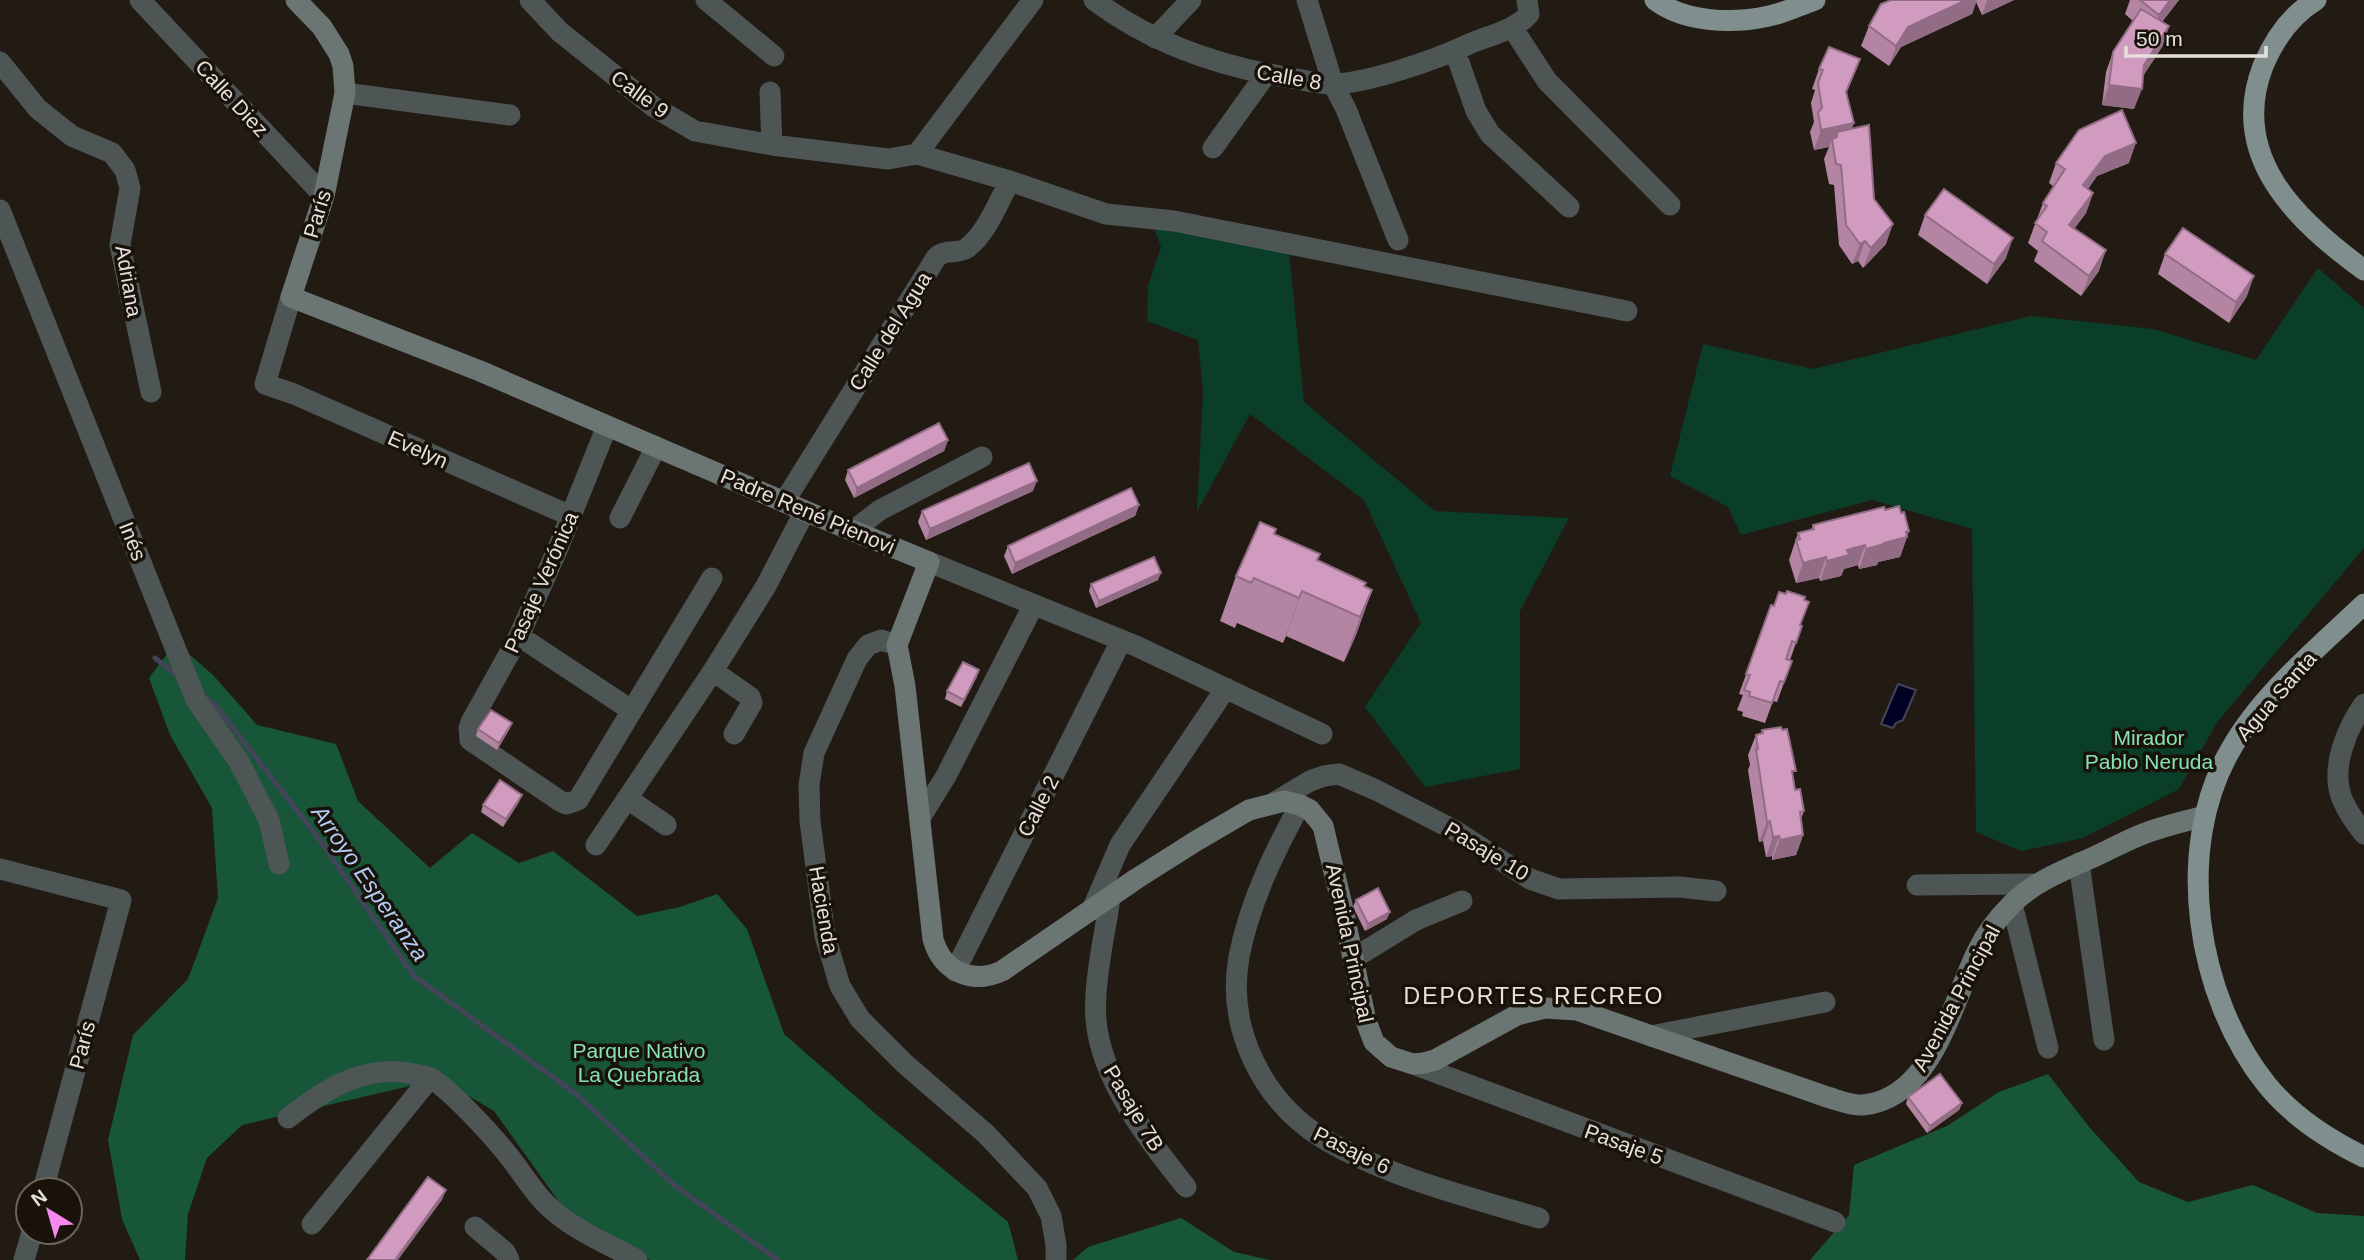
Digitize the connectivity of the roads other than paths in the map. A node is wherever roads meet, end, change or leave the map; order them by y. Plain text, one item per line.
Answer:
1 (140, 0) edge
2 (296, 0) edge
3 (530, 0) edge
4 (706, 0) edge
5 (1033, 0) edge
6 (1094, 0) edge
7 (1191, 0) edge
8 (1307, 0) edge
9 (1655, 0) edge
10 (1815, 0) edge
11 (2316, 0) edge
12 (1523, 14) edge
13 (1155, 38) junction
14 (1455, 51) junction
15 (774, 56) dead end
16 (0, 62) edge
17 (1266, 74) junction
18 (1333, 84) junction
19 (770, 92) dead end
20 (345, 93) junction
21 (510, 116) dead end
22 (772, 145) junction
23 (1213, 148) dead end
24 (917, 154) junction
25 (1010, 181) junction
26 (324, 196) junction
27 (1670, 205) dead end
28 (1569, 207) dead end
29 (0, 210) edge
30 (1398, 240) dead end
31 (2364, 270) edge
32 (291, 297) junction
33 (1627, 311) dead end
34 (265, 384) joint
35 (151, 392) dead end
36 (607, 426) junction
37 (656, 447) junction
38 (982, 457) dead end
39 (784, 502) junction
40 (805, 512) junction
41 (571, 516) junction
42 (620, 518) dead end
43 (854, 530) junction
44 (929, 562) junction
45 (712, 578) dead end
46 (2364, 604) edge
47 (1033, 606) junction
48 (519, 636) junction
49 (1121, 640) junction
50 (897, 646) junction
51 (713, 671) junction
52 (1226, 688) junction
53 (2364, 704) edge
54 (631, 710) junction
55 (1322, 733) dead end
56 (734, 734) dead end
57 (628, 799) junction
58 (1275, 802) junction
59 (1300, 805) junction
60 (2204, 816) junction
61 (920, 818) junction
62 (666, 825) dead end
63 (2364, 834) edge
64 (596, 845) dead end
65 (2080, 863) junction
66 (279, 864) dead end
67 (0, 869) edge
68 (2037, 884) junction
69 (1917, 885) dead end
70 (1716, 891) dead end
71 (1110, 898) junction
72 (1462, 901) dead end
73 (2012, 904) junction
74 (1092, 910) junction
75 (1354, 958) junction
76 (955, 971) junction
77 (1825, 1002) dead end
78 (1651, 1036) junction
79 (2104, 1040) dead end
80 (2048, 1048) dead end
81 (1413, 1063) junction
82 (430, 1078) junction
83 (288, 1118) dead end
84 (2364, 1157) edge
85 (47, 1176) edge
86 (1186, 1187) dead end
87 (1539, 1218) dead end
88 (1835, 1222) dead end
89 (312, 1224) dead end
90 (475, 1227) dead end
91 (509, 1259) edge
92 (637, 1260) edge
93 (1056, 1260) edge

1 - 26 street, Calle Diez
2 - 20 street, París
3 - 22 street, Calle 9
4 - 15 street
5 - 24 street
6 - 13 street, Calle 8
7 - 13 street
8 - 18 street
9 - 10 main road
11 - 31 main road
12 - 14 street, Calle 8
12 - 27 street
13 - 17 street, Calle 8
14 - 18 street, Calle 8
14 - 28 street
16 - 35 street, Adriana
17 - 18 street, Calle 8
17 - 23 street
18 - 30 street
19 - 22 street
20 - 21 street
20 - 26 street, París
22 - 24 street, Calle 9
24 - 25 street, Calle 9
25 - 33 street, Calle 9
25 - 39 street, Calle del Agua
26 - 32 street, París
29 - 66 street, Inés
32 - 34 street, París
32 - 36 street, Padre René Pienovi
34 - 41 street, Evelyn
36 - 37 street, Padre René Pienovi
36 - 41 street, Pasaje Verónica
37 - 39 street, Padre René Pienovi
37 - 42 street
38 - 43 street
39 - 40 street, Padre René Pienovi
40 - 43 street, Padre René Pienovi
40 - 51 street
41 - 48 street, Pasaje Verónica
43 - 44 street, Padre René Pienovi
44 - 47 street, Padre René Pienovi
44 - 50 street
45 - 54 street
46 - 60 main road, Agua Santa
47 - 49 street, Padre René Pienovi
47 - 61 street
48 - 54 street
48 - 54 street, Pasaje Verónica
49 - 52 street, Padre René Pienovi
49 - 76 street, Calle 2
50 - 61 street
50 - 93 street, Hacienda
51 - 56 street
51 - 57 street
52 - 55 street, Padre René Pienovi
52 - 74 street
53 - 63 street
57 - 62 street
57 - 64 street
58 - 59 street
58 - 70 street, Pasaje 10
58 - 71 street
59 - 75 street, Avenida Principal
59 - 87 street, Pasaje 6
60 - 65 street, Avenida Principal
60 - 84 main road, Agua Santa
61 - 76 street
65 - 68 street, Avenida Principal
65 - 79 street
67 - 85 street, París
68 - 69 street
68 - 73 street, Avenida Principal
71 - 74 street
71 - 86 street, Pasaje 7B
72 - 75 street
73 - 78 street, Avenida Principal
73 - 80 street
74 - 76 street
75 - 81 street, Avenida Principal
77 - 78 street
78 - 81 street, Avenida Principal
81 - 88 street, Pasaje 5
82 - 83 street
82 - 89 street
82 - 92 street
90 - 91 street

